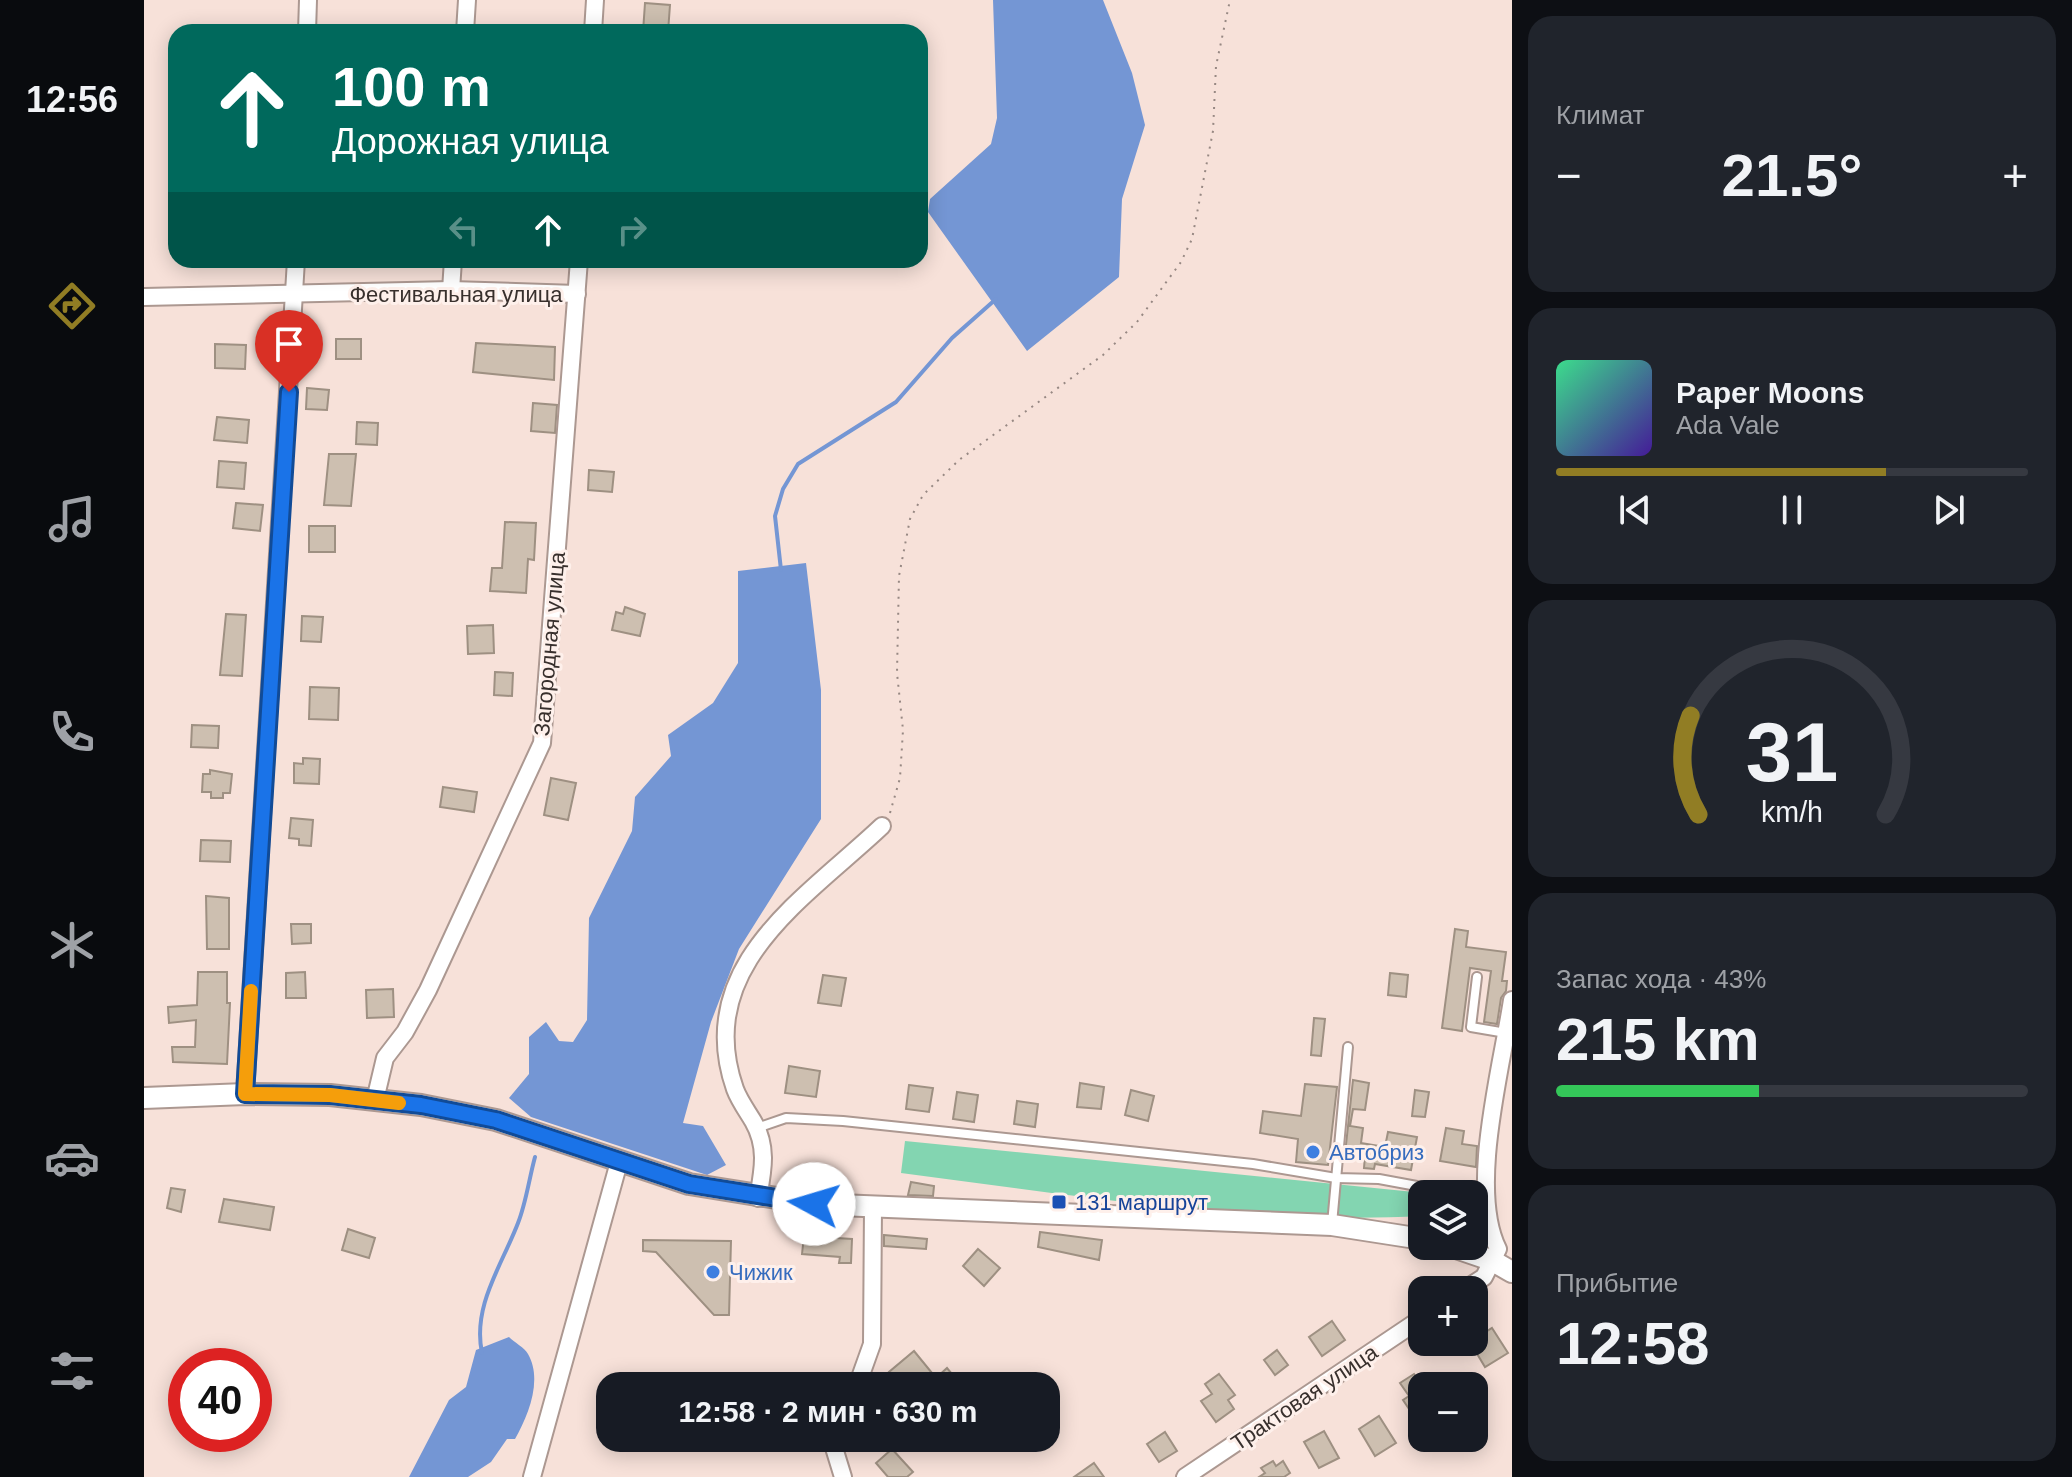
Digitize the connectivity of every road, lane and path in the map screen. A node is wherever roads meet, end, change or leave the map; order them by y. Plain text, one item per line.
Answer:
1 (308, 0) edge
2 (467, 0) edge
3 (595, 0) edge
4 (1230, 0) edge
5 (307, 24) edge
6 (466, 24) edge
7 (594, 24) edge
8 (296, 268) edge
9 (452, 268) edge
10 (579, 268) edge
11 (451, 290) junction
12 (577, 294) junction
13 (295, 296) junction
14 (144, 297) edge
15 (882, 826) joint
16 (1477, 977) dead end
17 (1512, 1000) edge
18 (1507, 1033) junction
19 (1348, 1047) dead end
20 (245, 1094) junction
21 (144, 1098) edge
22 (375, 1100) junction
23 (757, 1128) junction
24 (619, 1162) junction
25 (1336, 1178) junction
26 (1484, 1180) edge
27 (1408, 1184) edge
28 (758, 1198) junction
29 (873, 1207) junction
30 (1488, 1222) edge
31 (1332, 1225) junction
32 (1408, 1237) edge
33 (1505, 1265) edge
34 (1486, 1276) edge
35 (1408, 1327) edge
36 (862, 1372) edge
37 (835, 1452) edge
38 (532, 1477) edge
39 (843, 1477) edge
40 (1185, 1477) edge

1 - 5 street
2 - 6 street
3 - 7 street
4 - 15 path
8 - 13 street
9 - 11 street
10 - 12 street, Загородная улица
11 - 12 street, Фестивальная улица
11 - 13 street, Фестивальная улица
12 - 22 street, Загородная улица
13 - 14 street, Фестивальная улица
13 - 20 street
15 - 23 street
16 - 18 lane
17 - 18 street
18 - 26 street
19 - 25 lane
20 - 21 street
20 - 22 street
22 - 24 street
23 - 25 lane
23 - 28 street
24 - 28 street
24 - 38 street
25 - 27 lane
25 - 31 lane
28 - 29 street
29 - 31 street
29 - 36 street
30 - 33 street
31 - 32 street
33 - 34 street
35 - 40 street, Трактовая улица
37 - 39 street

